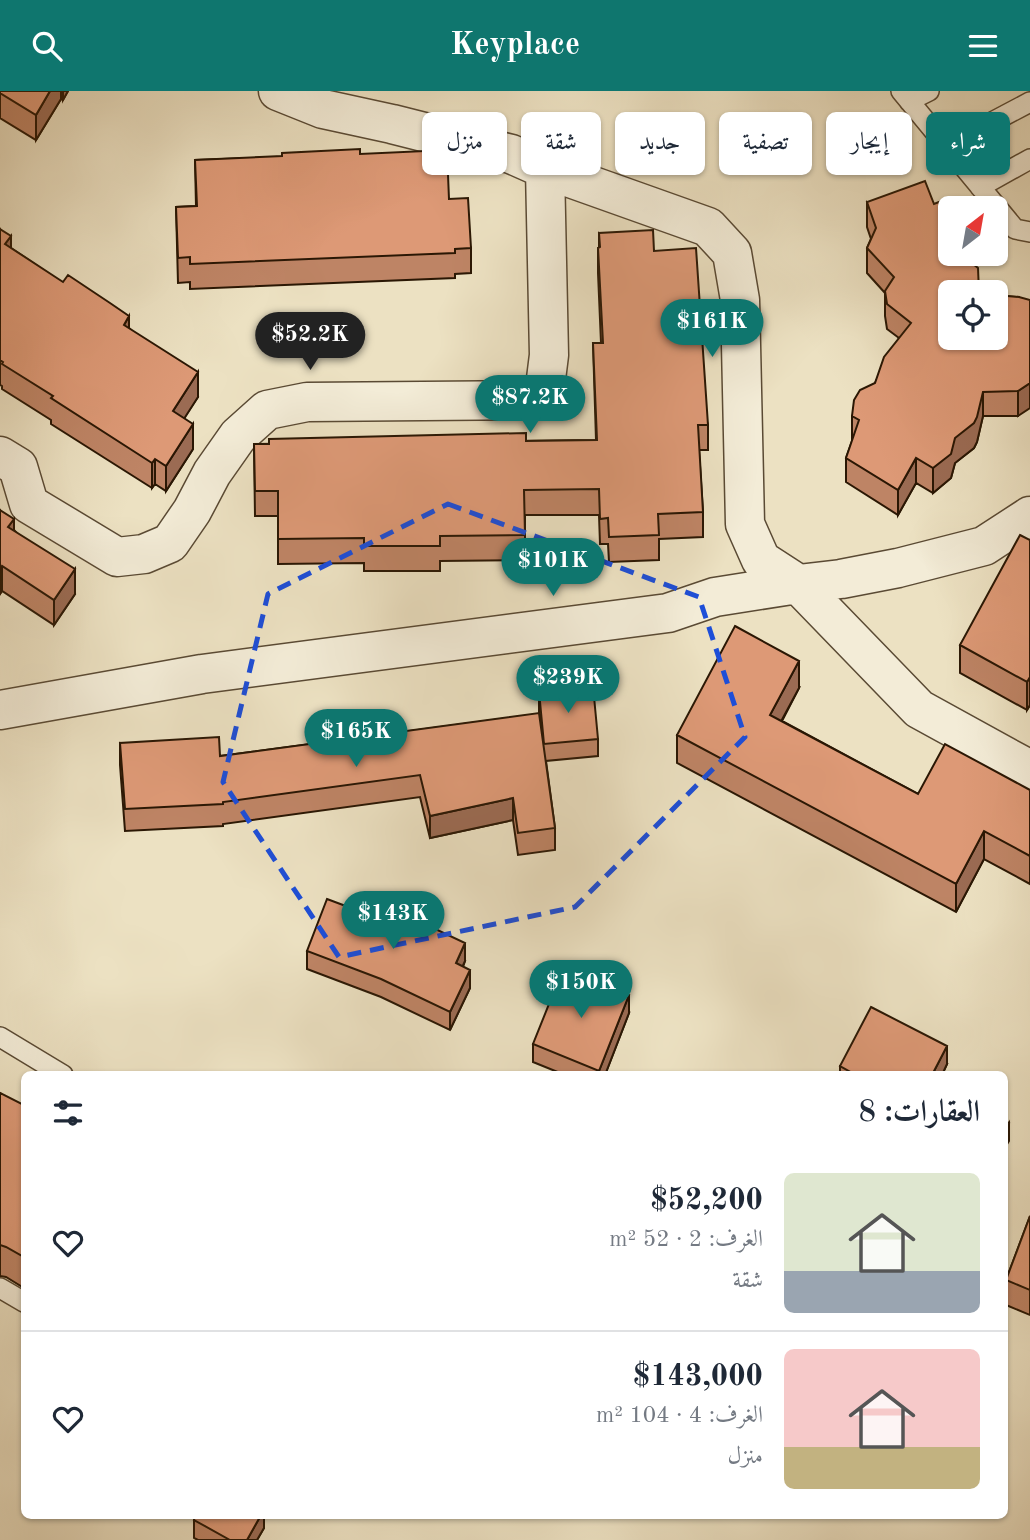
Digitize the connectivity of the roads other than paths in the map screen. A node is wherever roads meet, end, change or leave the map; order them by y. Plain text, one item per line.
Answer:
1 (278, 91) edge
2 (929, 91) edge
3 (905, 96) edge
4 (1030, 102) edge
5 (1010, 113) edge
6 (926, 121) edge
7 (521, 158) edge
8 (1030, 159) edge
9 (545, 175) edge
10 (562, 175) edge
11 (970, 175) edge
12 (980, 187) junction
13 (1025, 227) edge
14 (0, 456) edge
15 (1025, 525) edge
16 (798, 584) junction
17 (0, 710) edge
18 (1030, 770) edge
19 (0, 1037) edge
20 (56, 1071) edge
21 (0, 1288) edge
22 (21, 1300) edge

1 - 7 street
2 - 3 lane
3 - 6 lane
4 - 5 lane
8 - 12 lane
9 - 14 street
10 - 16 street
11 - 12 lane
12 - 13 lane
15 - 16 street
16 - 17 street
16 - 18 street
19 - 20 lane
21 - 22 lane

